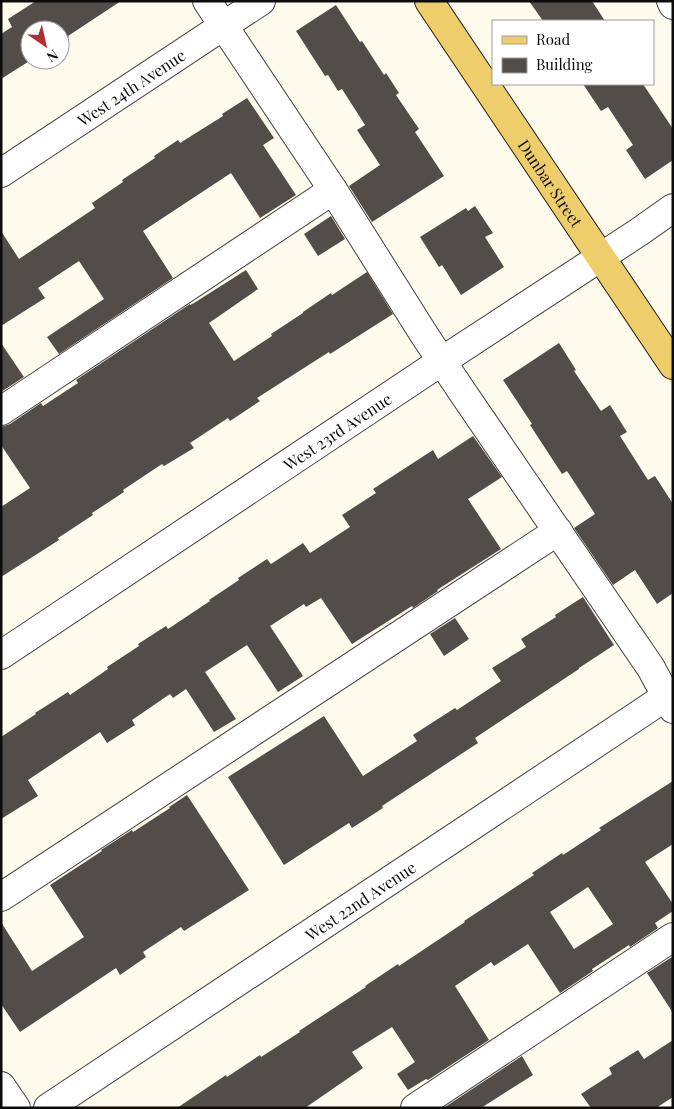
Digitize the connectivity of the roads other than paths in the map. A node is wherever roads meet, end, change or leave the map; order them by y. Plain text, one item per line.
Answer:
1 (207, 1) edge
2 (260, 1) edge
3 (429, 1) edge
4 (670, 1) edge
5 (673, 5) edge
6 (224, 25) junction
7 (1, 173) edge
8 (333, 190) junction
9 (673, 208) edge
10 (600, 257) junction
11 (442, 361) junction
12 (673, 365) edge
13 (1, 412) edge
14 (558, 531) junction
15 (1, 655) edge
16 (670, 699) edge
17 (1, 897) edge
18 (673, 936) edge
19 (1, 1086) edge
20 (16, 1108) edge
21 (48, 1108) edge
22 (415, 1108) edge

1 - 6 street
2 - 6 street, West 24th Avenue
3 - 10 main road, Dunbar Street
4 - 5 street
6 - 7 street, West 24th Avenue
6 - 8 street
8 - 11 street
8 - 13 street
9 - 10 street, West 23rd Avenue
10 - 11 street, West 23rd Avenue
10 - 12 main road, Dunbar Street
11 - 14 street
11 - 15 street, West 23rd Avenue
14 - 16 street
14 - 17 street
16 - 21 street, West 22nd Avenue
18 - 22 street
19 - 20 street

